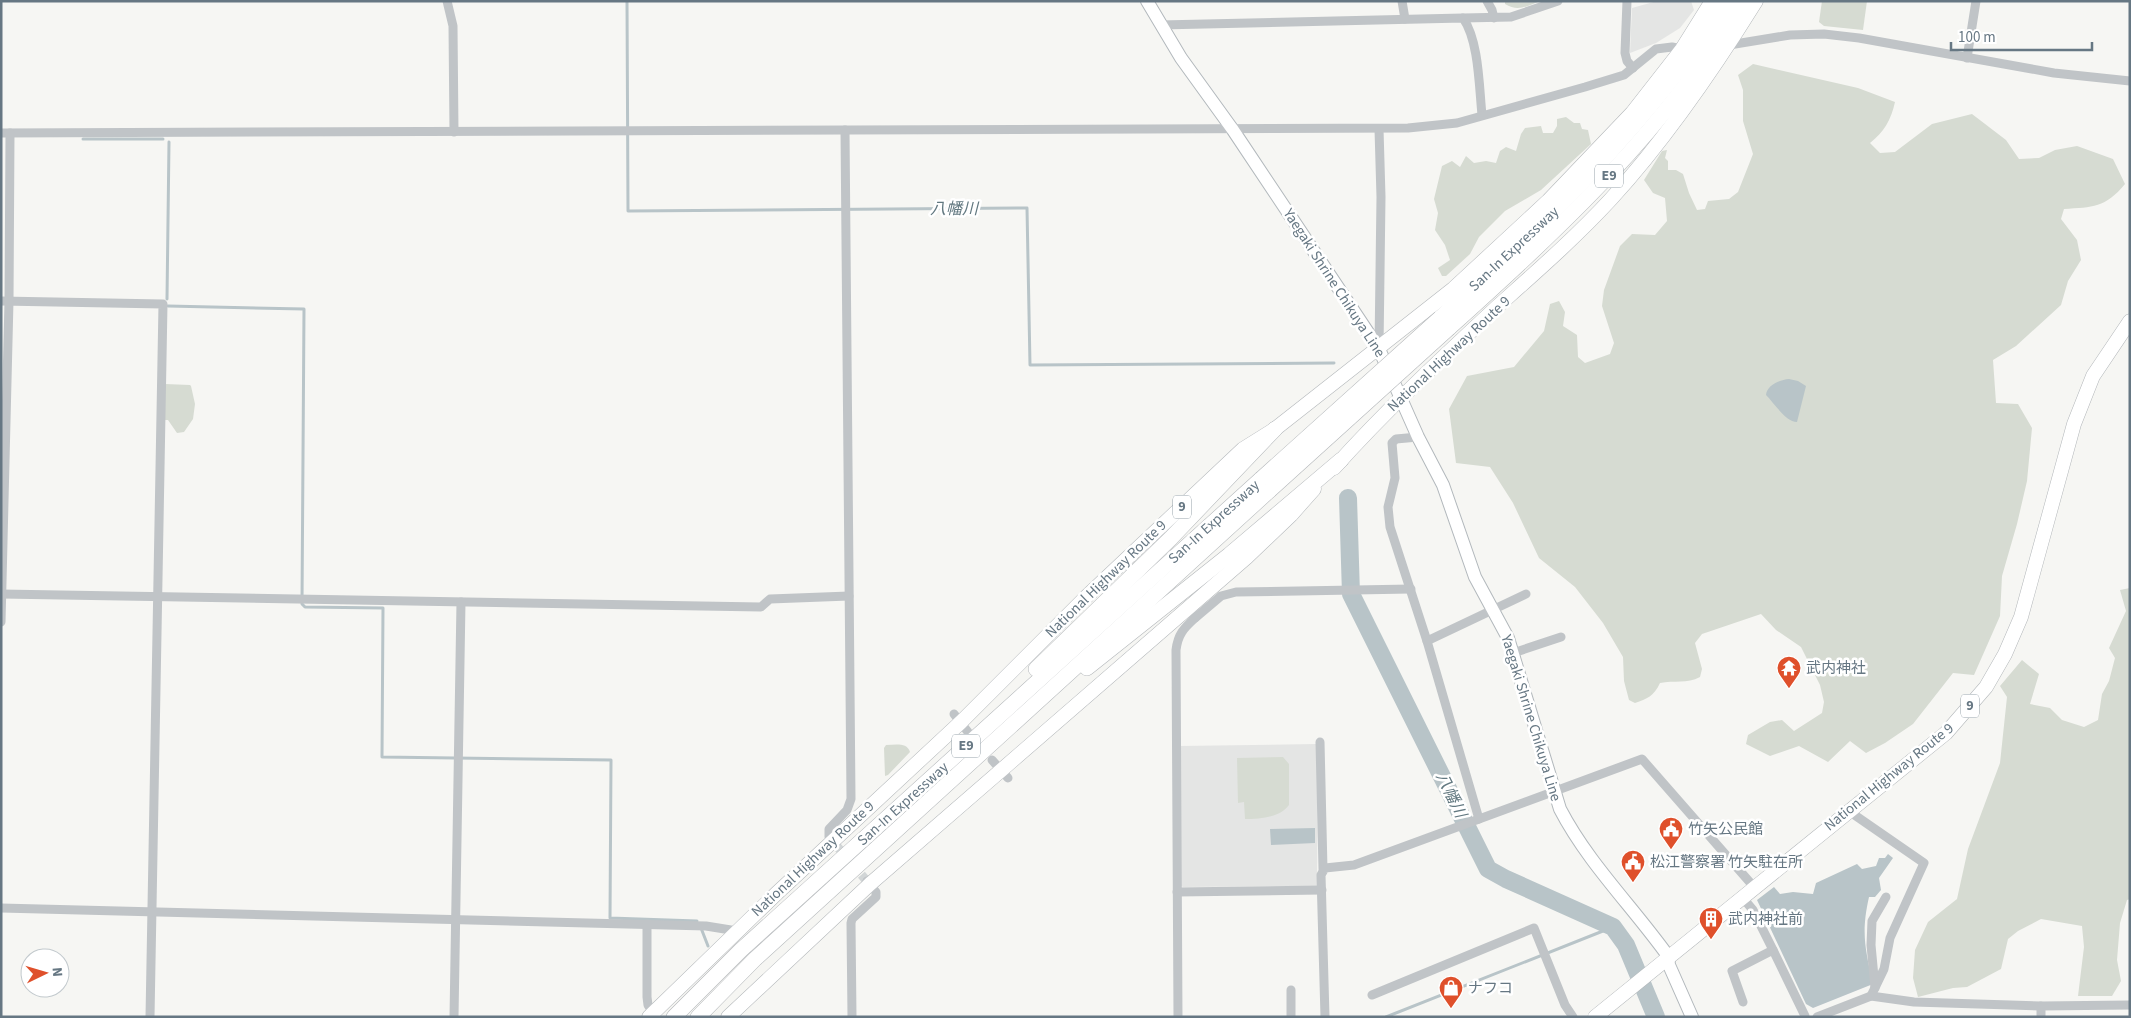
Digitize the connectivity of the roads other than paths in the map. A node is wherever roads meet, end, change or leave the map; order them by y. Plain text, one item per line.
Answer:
1 (448, 1) edge
2 (1146, 1) edge
3 (1402, 1) edge
4 (1486, 1) edge
5 (1558, 1) edge
6 (1627, 1) edge
7 (1712, 1) edge
8 (1726, 1) edge
9 (1743, 1) edge
10 (1756, 1) edge
11 (1976, 1) edge
12 (1463, 18) junction
13 (1494, 18) junction
14 (1405, 19) junction
15 (1160, 25) junction
16 (1729, 45) junction
17 (1682, 49) junction
18 (1967, 58) junction
19 (1632, 68) junction
20 (2130, 81) edge
21 (1482, 115) junction
22 (1379, 129) junction
23 (845, 130) junction
24 (1232, 130) junction
25 (454, 132) junction
26 (5, 133) edge
27 (5, 301) edge
28 (2130, 321) edge
29 (1445, 323) junction
30 (1379, 349) junction
31 (1402, 398) junction
32 (1275, 429) junction
33 (1418, 437) junction
34 (1341, 460) junction
35 (1265, 484) junction
36 (1411, 589) junction
37 (2, 594) edge
38 (1526, 594) dead end
39 (848, 596) junction
40 (158, 597) junction
41 (461, 602) junction
42 (1494, 611) junction
43 (1192, 614) junction
44 (1, 622) edge
45 (1561, 637) dead end
46 (1427, 641) junction
47 (1513, 654) junction
48 (1320, 742) dead end
49 (957, 755) junction
50 (1554, 791) junction
51 (1850, 809) junction
52 (914, 814) junction
53 (1478, 819) junction
54 (834, 843) junction
55 (1323, 869) junction
56 (868, 882) junction
57 (1754, 887) junction
58 (1322, 890) junction
59 (1177, 892) junction
60 (1742, 896) junction
61 (1886, 897) dead end
62 (1, 908) edge
63 (151, 913) junction
64 (457, 919) junction
65 (647, 924) junction
66 (737, 931) junction
67 (1773, 950) junction
68 (1668, 956) junction
69 (1291, 990) dead end
70 (1873, 992) junction
71 (1372, 995) dead end
72 (1743, 1002) dead end
73 (2130, 1005) edge
74 (2041, 1006) junction
75 (653, 1015) edge
76 (1805, 1016) edge
77 (150, 1017) edge
78 (454, 1017) edge
79 (674, 1017) edge
80 (698, 1017) edge
81 (728, 1017) edge
82 (852, 1017) edge
83 (1178, 1017) edge
84 (1291, 1017) edge
85 (1325, 1017) edge
86 (1573, 1017) edge
87 (1595, 1017) edge
88 (1692, 1017) edge
89 (1812, 1017) edge
90 (1817, 1017) edge
91 (2041, 1017) edge

1 - 25 street
2 - 15 main road, Yaegaki Shrine Chikuya Line
3 - 14 street
4 - 13 street
5 - 13 street
6 - 19 street
7 - 17 highway, National Highway Route 9 / 9
8 - 29 highway, San-In Expressway / E9
9 - 29 highway, San-In Expressway / E9
10 - 16 highway, National Highway Route 9
11 - 18 street
12 - 13 street
12 - 14 street
12 - 21 street
14 - 15 street
15 - 24 main road, Yaegaki Shrine Chikuya Line
16 - 18 street
16 - 31 highway, National Highway Route 9
17 - 19 street
17 - 30 highway, National Highway Route 9 / 9
18 - 20 street
19 - 21 street
21 - 22 street
22 - 24 street
22 - 30 street
23 - 24 street
23 - 25 street
23 - 39 street
24 - 30 main road, Yaegaki Shrine Chikuya Line
25 - 26 street
26 - 27 street
27 - 37 street
27 - 40 street
28 - 51 highway, National Highway Route 9 / 9
29 - 35 highway, San-In Expressway / E9, bridge
30 - 31 main road, Yaegaki Shrine Chikuya Line
30 - 32 highway, National Highway Route 9 / 9
31 - 33 main road, Yaegaki Shrine Chikuya Line
31 - 34 highway, National Highway Route 9
32 - 49 highway
32 - 54 highway, National Highway Route 9 / 9
33 - 36 street
33 - 42 main road, Yaegaki Shrine Chikuya Line
34 - 43 highway, National Highway Route 9
34 - 52 highway
35 - 49 highway, San-In Expressway / E9
35 - 52 highway, San-In Expressway / E9
36 - 43 street
36 - 46 street
37 - 40 street
37 - 44 street
38 - 42 street
39 - 41 street
39 - 54 street
40 - 41 street
40 - 63 street
41 - 64 street
42 - 46 street
42 - 47 main road, Yaegaki Shrine Chikuya Line
43 - 56 highway, National Highway Route 9
43 - 59 street
45 - 47 street
46 - 53 street
47 - 50 main road, Yaegaki Shrine Chikuya Line
48 - 55 street
49 - 79 highway, San-In Expressway / E9
50 - 53 street
50 - 57 street
50 - 68 main road, Yaegaki Shrine Chikuya Line
51 - 57 highway, National Highway Route 9 / 9
51 - 70 street
52 - 80 highway, San-In Expressway / E9
53 - 55 street
54 - 66 highway, National Highway Route 9 / 9
55 - 58 street
56 - 81 highway, National Highway Route 9
56 - 82 street
57 - 60 highway, National Highway Route 9 / 9
58 - 59 street
58 - 85 street
59 - 83 street
60 - 67 street
60 - 68 highway, National Highway Route 9 / 9
61 - 70 street
62 - 63 street
63 - 64 street
63 - 77 street
64 - 65 street
64 - 78 street
65 - 66 street
65 - 75 street
66 - 75 highway, National Highway Route 9 / 9
67 - 72 street
67 - 76 street
68 - 87 highway, National Highway Route 9 / 9
68 - 88 main road
69 - 84 street
70 - 74 street
70 - 90 street
71 - 86 street
73 - 74 street
74 - 91 street
76 - 89 street

